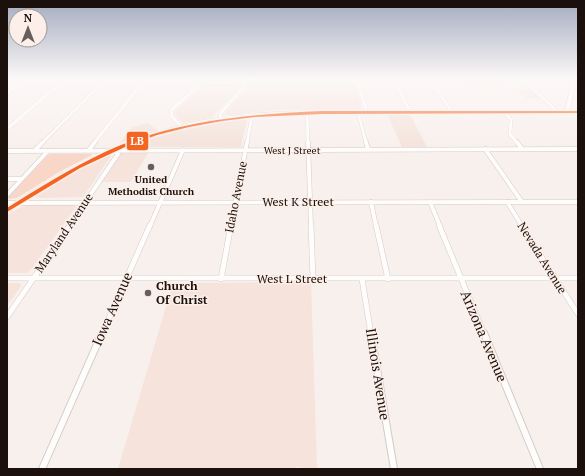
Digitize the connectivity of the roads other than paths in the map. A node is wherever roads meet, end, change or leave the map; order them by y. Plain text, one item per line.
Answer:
1 (38, 102) edge
2 (83, 102) edge
3 (127, 102) edge
4 (180, 102) edge
5 (231, 102) edge
6 (364, 102) edge
7 (405, 102) edge
8 (446, 102) edge
9 (547, 102) edge
10 (569, 102) edge
11 (307, 112) junction
12 (358, 112) junction
13 (367, 112) junction
14 (410, 112) junction
15 (452, 112) junction
16 (504, 112) junction
17 (558, 112) junction
18 (567, 112) junction
19 (578, 112) edge
20 (252, 115) junction
21 (221, 119) junction
22 (182, 127) junction
23 (7, 129) edge
24 (146, 138) junction
25 (308, 149) junction
26 (368, 149) junction
27 (485, 149) junction
28 (522, 149) junction
29 (578, 149) edge
30 (113, 150) junction
31 (148, 150) junction
32 (183, 150) junction
33 (245, 150) junction
34 (7, 151) edge
35 (34, 151) junction
36 (48, 151) junction
37 (88, 151) junction
38 (7, 179) edge
39 (22, 179) junction
40 (7, 195) edge
41 (86, 202) junction
42 (160, 202) junction
43 (235, 202) junction
44 (310, 202) junction
45 (371, 202) junction
46 (430, 202) junction
47 (507, 202) junction
48 (522, 202) junction
49 (578, 202) edge
50 (7, 203) edge
51 (18, 203) junction
52 (7, 210) edge
53 (7, 278) edge
54 (33, 278) junction
55 (126, 278) junction
56 (460, 278) junction
57 (554, 278) junction
58 (578, 278) edge
59 (221, 279) junction
60 (313, 279) junction
61 (362, 279) junction
62 (388, 279) junction
63 (578, 314) edge
64 (7, 317) edge
65 (42, 469) edge
66 (394, 469) edge
67 (540, 469) edge

1 - 23 street
2 - 35 street
3 - 37 street
4 - 22 street
5 - 21 street
6 - 13 street
7 - 14 street
8 - 15 street
9 - 17 street
10 - 18 street
11 - 12 street
11 - 20 street
11 - 25 street
12 - 13 street
12 - 26 street
13 - 14 street
14 - 15 street
15 - 16 street
16 - 17 street
16 - 28 street
17 - 18 street
18 - 19 street
20 - 21 street
20 - 33 street, Idaho Avenue
21 - 22 street
22 - 24 street
24 - 30 street
24 - 31 street
25 - 26 street, West J Street
25 - 33 street, West J Street
25 - 44 street
26 - 27 street, West J Street
27 - 28 street, West J Street
27 - 48 street
28 - 29 street, West J Street
30 - 31 street, West J Street
30 - 37 street, West J Street
30 - 41 street, Maryland Avenue
30 - 51 street
31 - 32 street, West J Street
32 - 33 street, West J Street
32 - 42 street, Iowa Avenue
33 - 43 street, Idaho Avenue
34 - 35 street, West J Street
35 - 36 street, West J Street
36 - 37 street, West J Street
36 - 39 street
38 - 39 street
39 - 40 street
41 - 42 street, West K Street
41 - 51 street, West K Street
41 - 54 street, Maryland Avenue
42 - 43 street, West K Street
42 - 55 street, Iowa Avenue
43 - 44 street, West K Street
43 - 59 street, Idaho Avenue
44 - 45 street, West K Street
44 - 60 street
45 - 46 street, West K Street
45 - 62 street
46 - 47 street, West K Street
46 - 56 street, Arizona Avenue
47 - 48 street, West K Street
47 - 57 street, Nevada Avenue
48 - 49 street, West K Street
50 - 51 street, West K Street
51 - 52 street
53 - 54 street, West L Street
54 - 55 street, West L Street
54 - 64 street, Maryland Avenue
55 - 59 street, West L Street
55 - 65 street, Iowa Avenue
56 - 57 street, West L Street
56 - 62 street, West L Street
56 - 67 street, Arizona Avenue
57 - 58 street, West L Street
57 - 63 street, Nevada Avenue
59 - 60 street, West L Street
60 - 61 street, West L Street
61 - 62 street, West L Street
61 - 66 street, Illinois Avenue

